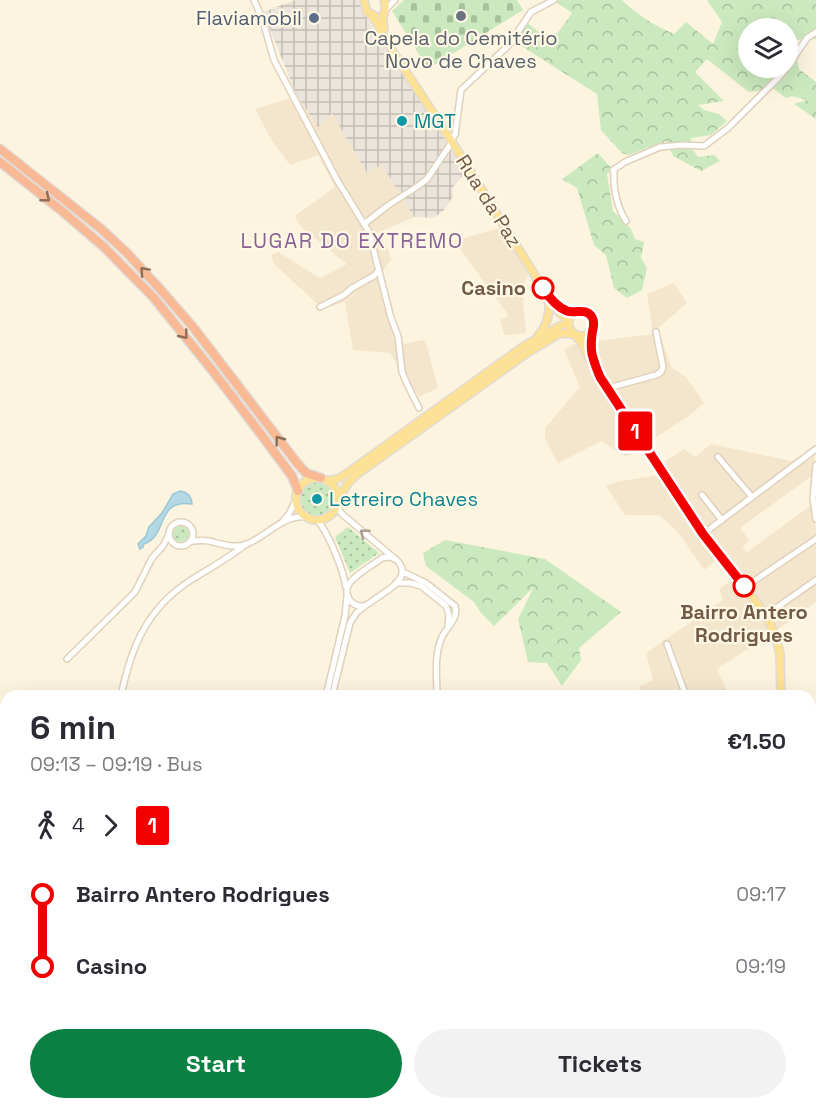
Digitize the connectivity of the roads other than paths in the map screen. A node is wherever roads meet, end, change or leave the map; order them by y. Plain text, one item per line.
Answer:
1 (254, 0) edge
2 (384, 0) edge
3 (395, 0) edge
4 (554, 0) edge
5 (365, 2) edge
6 (384, 11) junction
7 (372, 16) junction
8 (816, 32) edge
9 (391, 48) junction
10 (798, 51) edge
11 (778, 78) edge
12 (451, 141) junction
13 (0, 151) edge
14 (0, 162) edge
15 (626, 221) dead end
16 (364, 224) junction
17 (379, 270) junction
18 (546, 294) junction
19 (320, 307) dead end
20 (575, 313) junction
21 (569, 321) junction
22 (592, 331) junction
23 (656, 332) dead end
24 (575, 335) junction
25 (532, 342) junction
26 (600, 377) junction
27 (608, 388) junction
28 (419, 408) dead end
29 (816, 449) edge
30 (718, 457) dead end
31 (816, 465) edge
32 (324, 480) junction
33 (297, 495) junction
34 (702, 495) dead end
35 (752, 497) junction
36 (338, 501) junction
37 (306, 517) junction
38 (816, 519) edge
39 (317, 520) junction
40 (722, 520) junction
41 (282, 522) junction
42 (193, 531) junction
43 (169, 534) junction
44 (703, 534) junction
45 (816, 540) edge
46 (209, 541) junction
47 (188, 543) junction
48 (246, 544) junction
49 (177, 545) junction
50 (163, 546) junction
51 (188, 552) dead end
52 (396, 559) junction
53 (403, 572) junction
54 (816, 580) edge
55 (396, 583) junction
56 (745, 587) junction
57 (347, 592) junction
58 (369, 604) junction
59 (766, 615) junction
60 (448, 626) junction
61 (667, 644) dead end
62 (67, 659) dead end
63 (122, 690) edge
64 (327, 690) edge
65 (334, 690) edge
66 (437, 690) edge
67 (684, 690) edge
68 (781, 690) edge

1 - 16 street
2 - 6 main road
3 - 6 street
4 - 12 street
5 - 7 main road
6 - 7 main road
6 - 9 main road
7 - 9 main road
8 - 10 street
9 - 12 main road, Rua da Paz
11 - 15 street
12 - 16 street
12 - 18 main road, Rua da Paz
32 -> 13 highway
14 -> 33 highway
16 - 17 street
17 - 19 street
17 - 28 street
18 - 20 main road
18 - 21 main road
18 - 25 main road
20 - 21 main road
20 - 22 main road
21 - 24 main road
21 - 25 main road
22 - 24 main road
22 - 26 main road
23 - 27 street
24 - 26 main road
24 - 36 main road
25 - 32 main road
26 - 27 main road
27 - 44 main road
29 - 35 street
30 - 35 street
31 - 38 street
32 - 33 main road
32 - 36 main road
33 - 37 main road
33 - 41 street
34 - 40 street
35 - 40 street
36 - 39 main road
52 -> 36 street
37 - 39 main road
37 - 41 street
39 - 57 street
40 - 44 street
41 - 48 street
42 - 43 street
42 - 46 street
42 - 47 street
43 - 49 street
43 - 50 street
44 - 56 main road
45 - 56 street
46 - 47 street
46 - 48 street
47 - 49 street
47 - 51 street
48 - 63 street
49 - 50 street
50 - 62 street
52 - 53 street
52 - 57 street
53 - 55 street
53 - 60 street
54 - 59 street
55 - 58 street
55 - 60 street
56 - 59 main road
57 - 58 street
57 - 64 street
58 - 65 street
59 - 68 main road
60 - 66 street
61 - 67 street

